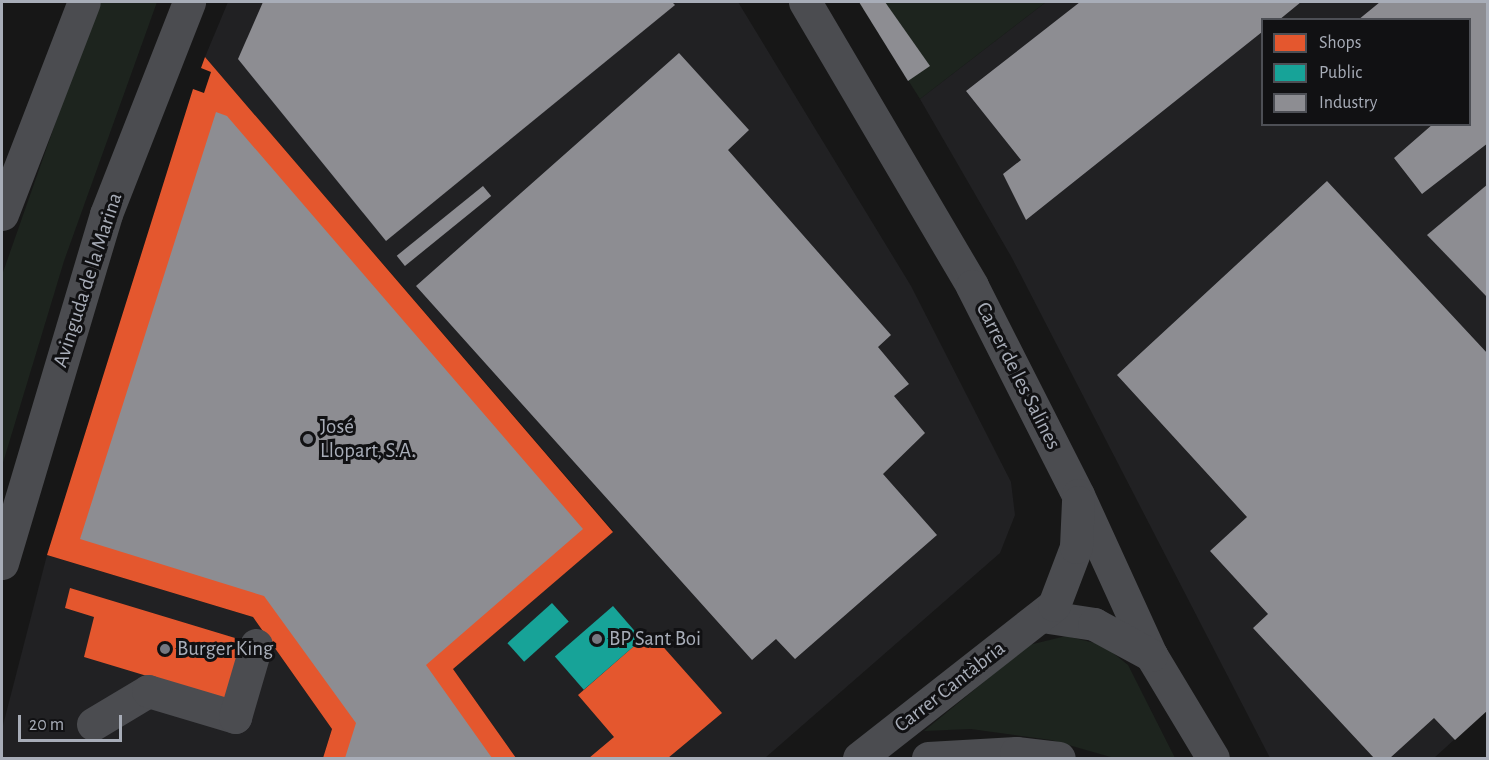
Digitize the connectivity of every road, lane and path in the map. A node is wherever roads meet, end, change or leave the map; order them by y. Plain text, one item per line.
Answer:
1 (84, 2) edge
2 (189, 2) edge
3 (805, 2) edge
4 (4, 201) edge
5 (1078, 495) junction
6 (2, 563) edge
7 (1042, 616) junction
8 (256, 645) dead end
9 (1151, 655) junction
10 (93, 724) dead end
11 (859, 759) edge
12 (928, 759) edge
13 (1059, 759) edge
14 (1214, 759) edge

1 - 4 street
2 - 6 street, Avinguda de la Marina
3 - 5 street, Carrer de les Salines
5 - 7 street, Carrer Cantàbria
5 - 9 street, Carrer de les Salines
7 - 9 street
7 - 11 street, Carrer Cantàbria
8 - 10 street
9 - 14 street, Carrer de les Salines
12 - 13 street

